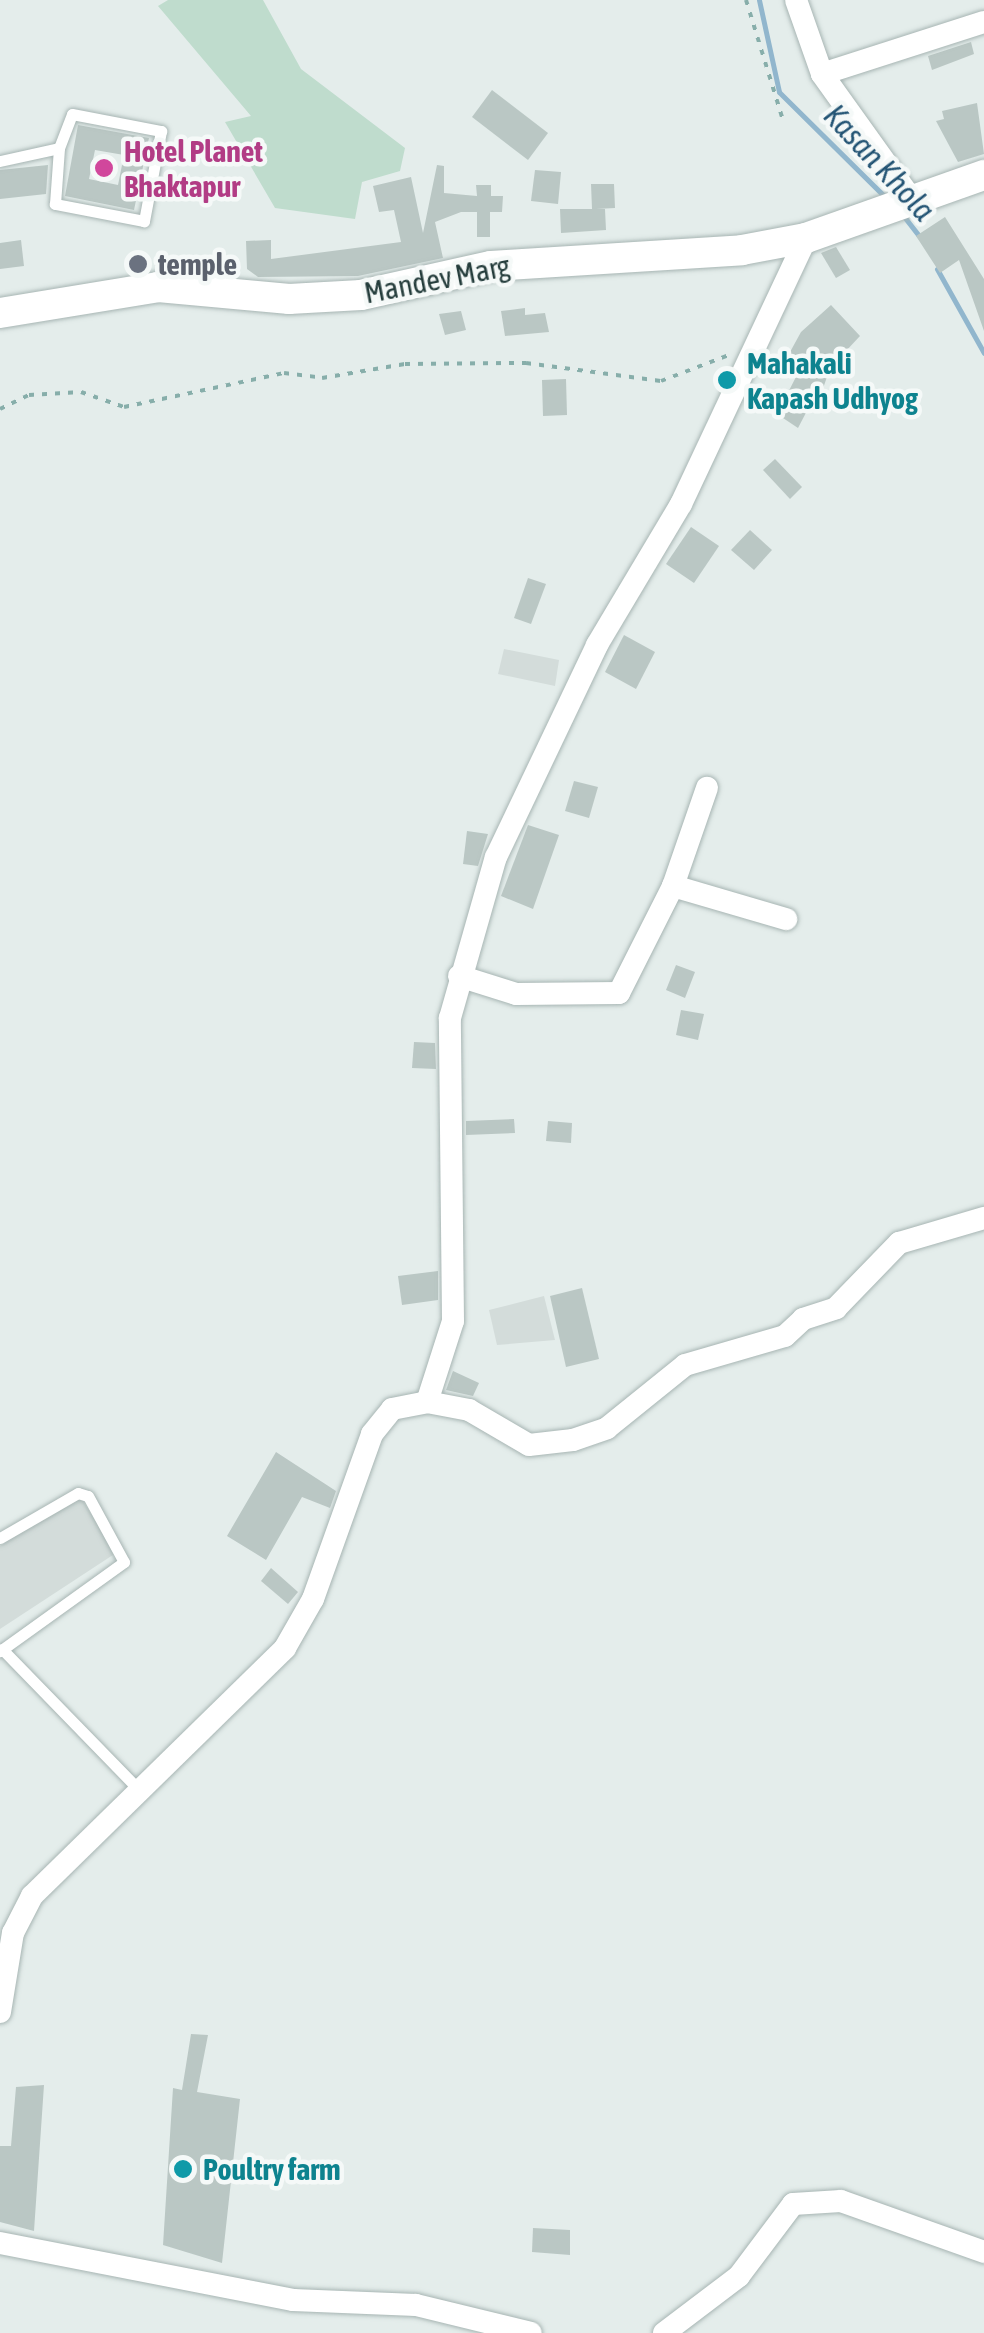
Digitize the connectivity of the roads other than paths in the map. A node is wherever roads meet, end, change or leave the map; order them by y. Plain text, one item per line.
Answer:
1 (796, 0) edge
2 (984, 22) edge
3 (822, 74) junction
4 (59, 148) junction
5 (0, 161) edge
6 (984, 175) edge
7 (904, 199) junction
8 (806, 238) junction
9 (0, 314) edge
10 (707, 788) dead end
11 (673, 886) junction
12 (786, 919) dead end
13 (459, 976) junction
14 (984, 1218) edge
15 (427, 1402) junction
16 (0, 1538) edge
17 (1, 1650) edge
18 (136, 1787) junction
19 (0, 2012) edge
20 (0, 2242) edge
21 (984, 2252) edge
22 (530, 2333) edge
23 (664, 2333) edge

1 - 3 street
2 - 3 street
3 - 7 street
4 - 4 lane
4 - 5 lane
6 - 7 main road, Mandev Marg
7 - 8 main road, Mandev Marg
8 - 9 main road, Mandev Marg
8 - 13 street
10 - 11 street
11 - 12 street
11 - 13 street
13 - 15 street
14 - 15 street
15 - 18 street
16 - 17 lane
17 - 18 lane
18 - 19 street
20 - 22 street
21 - 23 street

